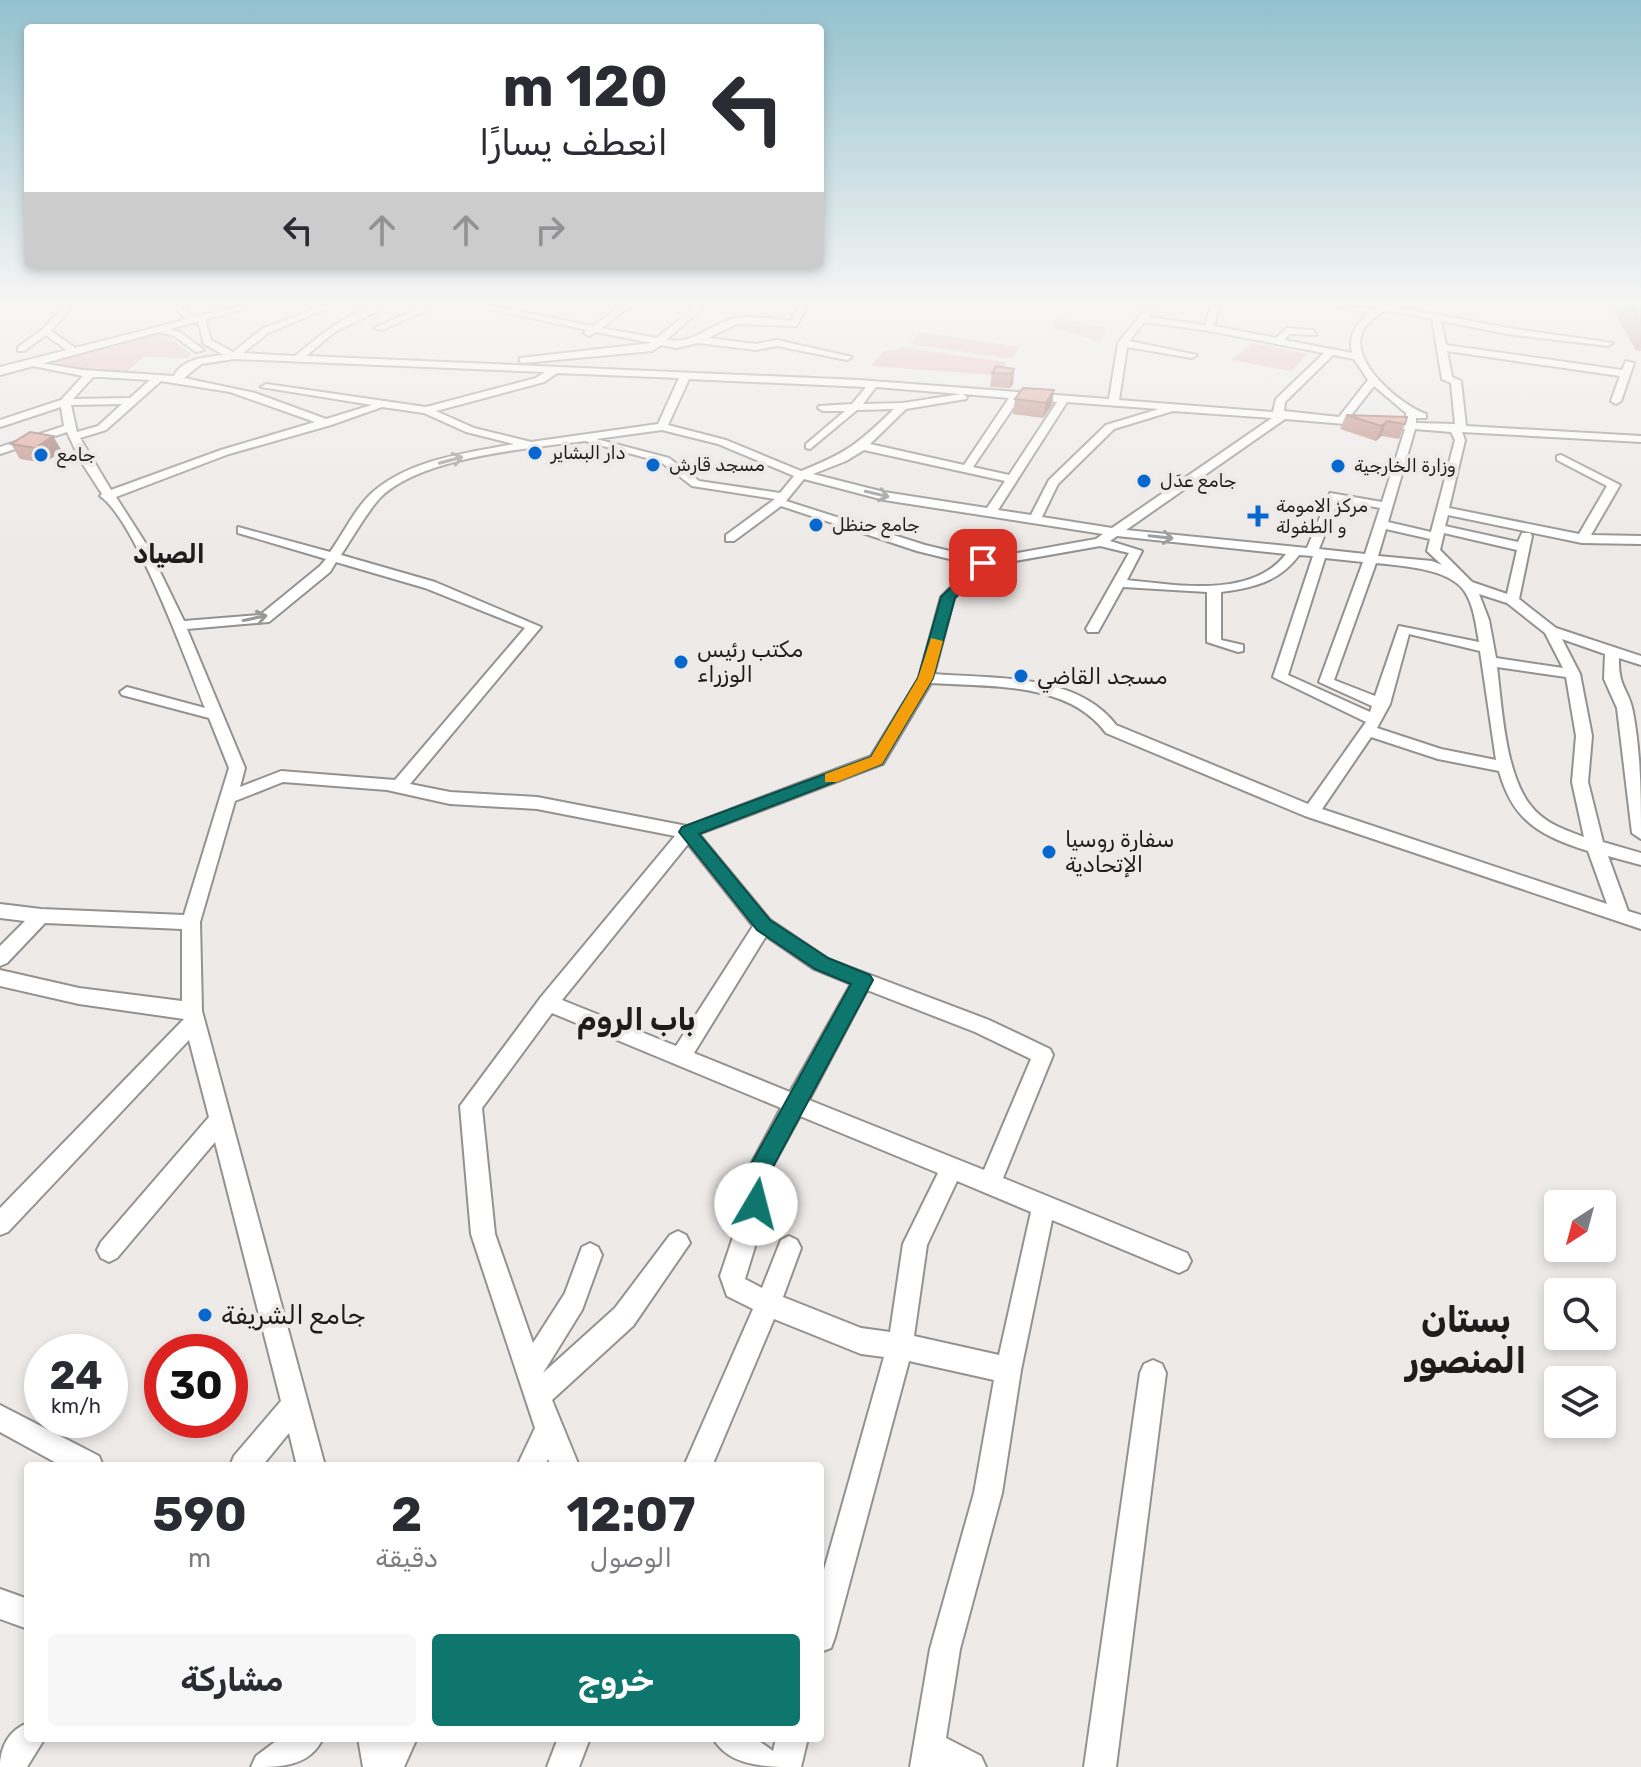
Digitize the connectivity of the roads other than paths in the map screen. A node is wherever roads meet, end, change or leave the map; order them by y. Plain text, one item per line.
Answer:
1 (82, 388) edge
2 (147, 388) edge
3 (241, 388) edge
4 (270, 388) edge
5 (508, 388) edge
6 (679, 388) edge
7 (870, 388) edge
8 (925, 388) edge
9 (1116, 388) edge
10 (1293, 388) edge
11 (1366, 388) edge
12 (1381, 388) edge
13 (1456, 388) edge
14 (1624, 388) edge
15 (268, 392) junction
16 (977, 393) junction
17 (1015, 397) junction
18 (1064, 399) junction
19 (132, 401) junction
20 (1114, 401) junction
21 (1616, 401) dead end
22 (69, 402) junction
23 (384, 406) junction
24 (903, 406) junction
25 (1182, 406) junction
26 (855, 407) junction
27 (823, 408) dead end
28 (426, 410) junction
29 (1282, 413) junction
30 (1343, 419) junction
31 (1411, 419) junction
32 (327, 423) junction
33 (0, 424) edge
34 (662, 427) junction
35 (1458, 427) junction
36 (1522, 431) junction
37 (70, 432) junction
38 (580, 438) junction
39 (1641, 439) edge
40 (531, 445) junction
41 (1521, 445) dead end
42 (810, 446) dead end
43 (862, 446) junction
44 (0, 451) edge
45 (1561, 458) dead end
46 (966, 470) junction
47 (801, 475) junction
48 (1010, 479) junction
49 (106, 496) junction
50 (781, 500) junction
51 (1386, 506) junction
52 (1442, 510) junction
53 (991, 511) junction
54 (1035, 519) junction
55 (1381, 524) junction
56 (1530, 529) junction
57 (242, 530) dead end
58 (1107, 537) junction
59 (730, 538) dead end
60 (1435, 539) junction
61 (1582, 539) junction
62 (1641, 540) edge
63 (1522, 547) junction
64 (1295, 551) junction
65 (1316, 553) junction
66 (333, 558) junction
67 (1369, 560) junction
68 (983, 563) junction
69 (1118, 583) junction
70 (1467, 585) junction
71 (1214, 588) junction
72 (1512, 600) junction
73 (178, 626) junction
74 (1093, 629) dead end
75 (1551, 631) junction
76 (1238, 648) dead end
77 (1612, 652) junction
78 (1486, 654) junction
79 (1641, 661) edge
80 (1573, 674) junction
81 (926, 678) junction
82 (127, 692) dead end
83 (1382, 704) junction
84 (215, 715) junction
85 (1372, 725) junction
86 (1506, 767) junction
87 (398, 787) junction
88 (228, 798) junction
89 (1311, 812) junction
90 (688, 832) junction
91 (1641, 833) edge
92 (1595, 845) junction
93 (1641, 859) edge
94 (0, 911) edge
95 (41, 916) junction
96 (1621, 916) junction
97 (191, 922) junction
98 (1641, 922) edge
99 (763, 925) junction
100 (0, 958) edge
101 (0, 978) edge
102 (863, 980) junction
103 (548, 1003) junction
104 (194, 1016) junction
105 (680, 1058) junction
106 (794, 1105) junction
107 (221, 1119) junction
108 (952, 1168) junction
109 (990, 1183) junction
110 (1044, 1204) junction
111 (0, 1224) edge
112 (678, 1243) dead end
113 (789, 1248) dead end
114 (109, 1250) dead end
115 (590, 1255) dead end
116 (1179, 1261) dead end
117 (768, 1304) junction
118 (900, 1346) junction
119 (529, 1369) junction
120 (1008, 1370) junction
121 (1153, 1373) dead end
122 (537, 1396) junction
123 (295, 1405) junction
124 (0, 1418) edge
125 (549, 1429) junction
126 (82, 1462) edge
127 (247, 1462) edge
128 (310, 1462) edge
129 (533, 1462) edge
130 (563, 1462) edge
131 (700, 1462) edge
132 (0, 1604) edge
133 (24, 1613) edge
134 (824, 1622) edge
135 (26, 1742) edge
136 (301, 1742) edge
137 (375, 1742) edge
138 (399, 1742) edge
139 (572, 1742) edge
140 (734, 1742) edge
141 (791, 1742) edge
142 (929, 1757) edge
143 (7, 1767) edge
144 (267, 1767) edge
145 (379, 1767) edge
146 (387, 1767) edge
147 (563, 1767) edge
148 (768, 1767) edge
149 (785, 1767) edge
150 (970, 1767) edge
151 (1100, 1767) edge

1 - 22 street
2 - 19 street
3 - 15 street
4 - 15 street
5 - 28 street
6 - 34 street
7 - 26 street
8 - 16 street
9 - 20 street
10 - 29 street
11 - 30 street
12 - 31 street
13 - 35 street
14 - 21 street
15 - 23 street
15 - 32 street
16 - 17 street
16 - 24 street
17 - 18 street
17 - 46 street
18 - 20 street
18 - 48 street
19 - 22 street
19 - 37 street
20 - 25 street
22 - 33 street
22 - 37 street
23 - 28 street
23 - 32 street
24 - 26 street
24 - 43 street
25 - 29 street
25 - 54 street
26 - 27 street
26 - 42 street
28 - 40 street
29 - 30 street
29 - 58 street
30 - 31 street
31 - 35 street
31 - 51 street
32 - 49 street
34 - 38 street
34 - 47 street
35 - 36 street
35 - 52 street
36 - 39 street
36 - 41 street
37 - 44 street
37 - 49 street
38 - 40 street
38 - 50 street
66 -> 40 street
43 - 46 street
43 - 47 street
45 - 61 street
46 - 48 street
47 - 50 street
47 -> 53 street
48 - 53 street
49 - 73 street
50 - 59 street
50 - 68 street
51 - 55 street
51 - 65 street
52 - 56 street
52 - 60 street
53 - 54 street
54 - 58 street
55 - 60 street
55 - 67 street
56 - 61 street
56 - 63 street
57 - 66 street
58 -> 64 street
58 - 68 street
58 - 69 street
60 - 63 street
60 - 67 street
60 - 70 street
61 - 62 street
63 - 72 street
64 - 65 street
64 - 71 street
65 - 67 street
65 - 85 street
73 -> 66 street
66 - 87 street
67 - 70 street
67 - 83 street
68 - 81 street
69 - 71 street
69 - 74 street
70 - 72 street
70 - 78 street
71 - 76 street
72 - 75 street
73 - 84 street
75 - 77 street
75 - 80 street
77 - 79 street
77 - 91 street
78 - 80 street
78 - 83 street
78 - 86 street
80 - 92 street
81 - 89 street
81 - 90 street
82 - 84 street
83 - 85 street
84 - 88 street
85 - 86 street
85 - 89 street
86 - 92 street
87 - 88 street
87 - 90 street
88 - 97 street
89 - 96 street
90 - 99 street
90 - 103 street
92 - 93 street
92 - 96 street
94 - 95 street
95 - 97 street
95 - 100 street
96 - 98 street
97 - 104 street
99 - 102 street
99 - 105 street
101 - 104 street
102 - 106 street
102 - 109 street
103 - 105 street
103 - 119 street
104 - 107 street
104 - 111 street
105 - 106 street
106 - 108 street
106 - 117 street
107 - 114 street
107 - 123 street
108 - 109 street
108 - 118 street
109 - 110 street
110 - 116 street
110 - 120 street
112 - 122 street
113 - 117 street
115 - 119 street
117 - 118 street
117 - 131 street
118 - 120 street
118 - 134 street
119 - 122 street
120 - 142 street
121 - 151 street
122 - 125 street
123 - 127 street
123 - 128 street
124 - 126 street
125 - 129 street
125 - 130 street
132 - 133 street
135 - 143 street
136 - 144 street
137 - 145 street
138 - 146 street
139 - 147 street
140 - 148 street
141 - 149 street
142 - 150 street

